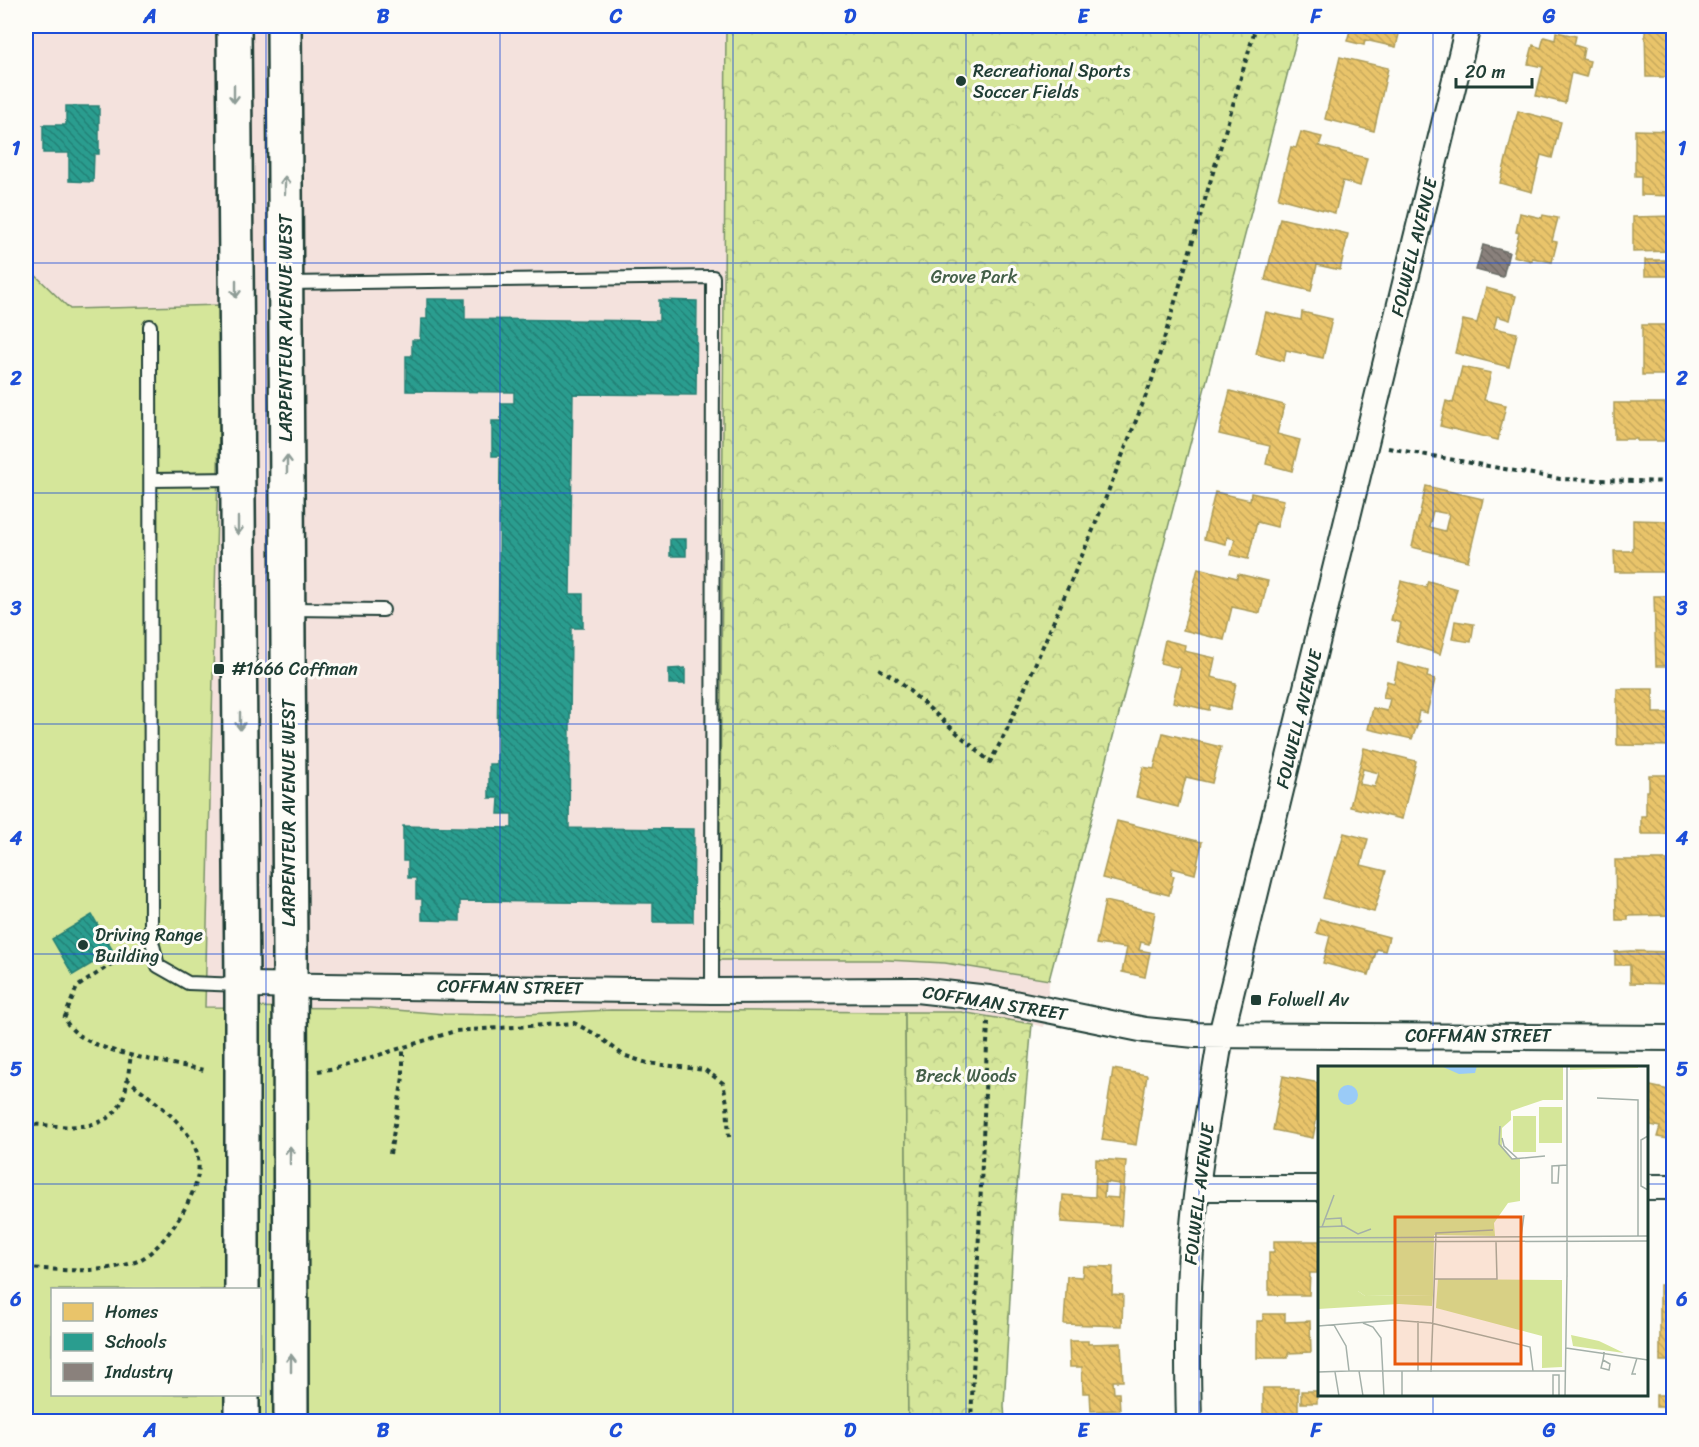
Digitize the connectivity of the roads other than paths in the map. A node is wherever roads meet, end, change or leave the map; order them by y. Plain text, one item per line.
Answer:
1 (1468, 26) edge
2 (284, 29) edge
3 (234, 31) edge
4 (285, 283) junction
5 (150, 326) dead end
6 (238, 478) junction
7 (151, 480) junction
8 (287, 609) junction
9 (383, 610) dead end
10 (290, 984) junction
11 (242, 985) junction
12 (712, 991) junction
13 (1221, 1035) junction
14 (1674, 1038) edge
15 (1648, 1187) edge
16 (1674, 1187) edge
17 (1197, 1188) junction
18 (1318, 1188) edge
19 (242, 1288) edge
20 (242, 1396) edge
21 (242, 1422) edge
22 (291, 1422) edge
23 (1189, 1422) edge

1 - 13 street, FOLWELL AVENUE
2 - 3 main road
4 -> 2 main road, LARPENTEUR AVENUE WEST
3 -> 6 main road
8 -> 4 main road, LARPENTEUR AVENUE WEST
4 - 12 lane
5 - 7 lane
6 - 7 lane
6 -> 11 main road
7 - 11 lane
8 - 9 lane
8 - 10 main road, LARPENTEUR AVENUE WEST
10 - 11 street, COFFMAN STREET
10 - 12 street, COFFMAN STREET
22 -> 10 main road, LARPENTEUR AVENUE WEST
11 - 19 main road
12 - 13 street, COFFMAN STREET
13 - 14 street, COFFMAN STREET
13 - 17 street, FOLWELL AVENUE
15 - 16 street
17 - 18 street
17 - 23 street, FOLWELL AVENUE
20 - 21 main road

